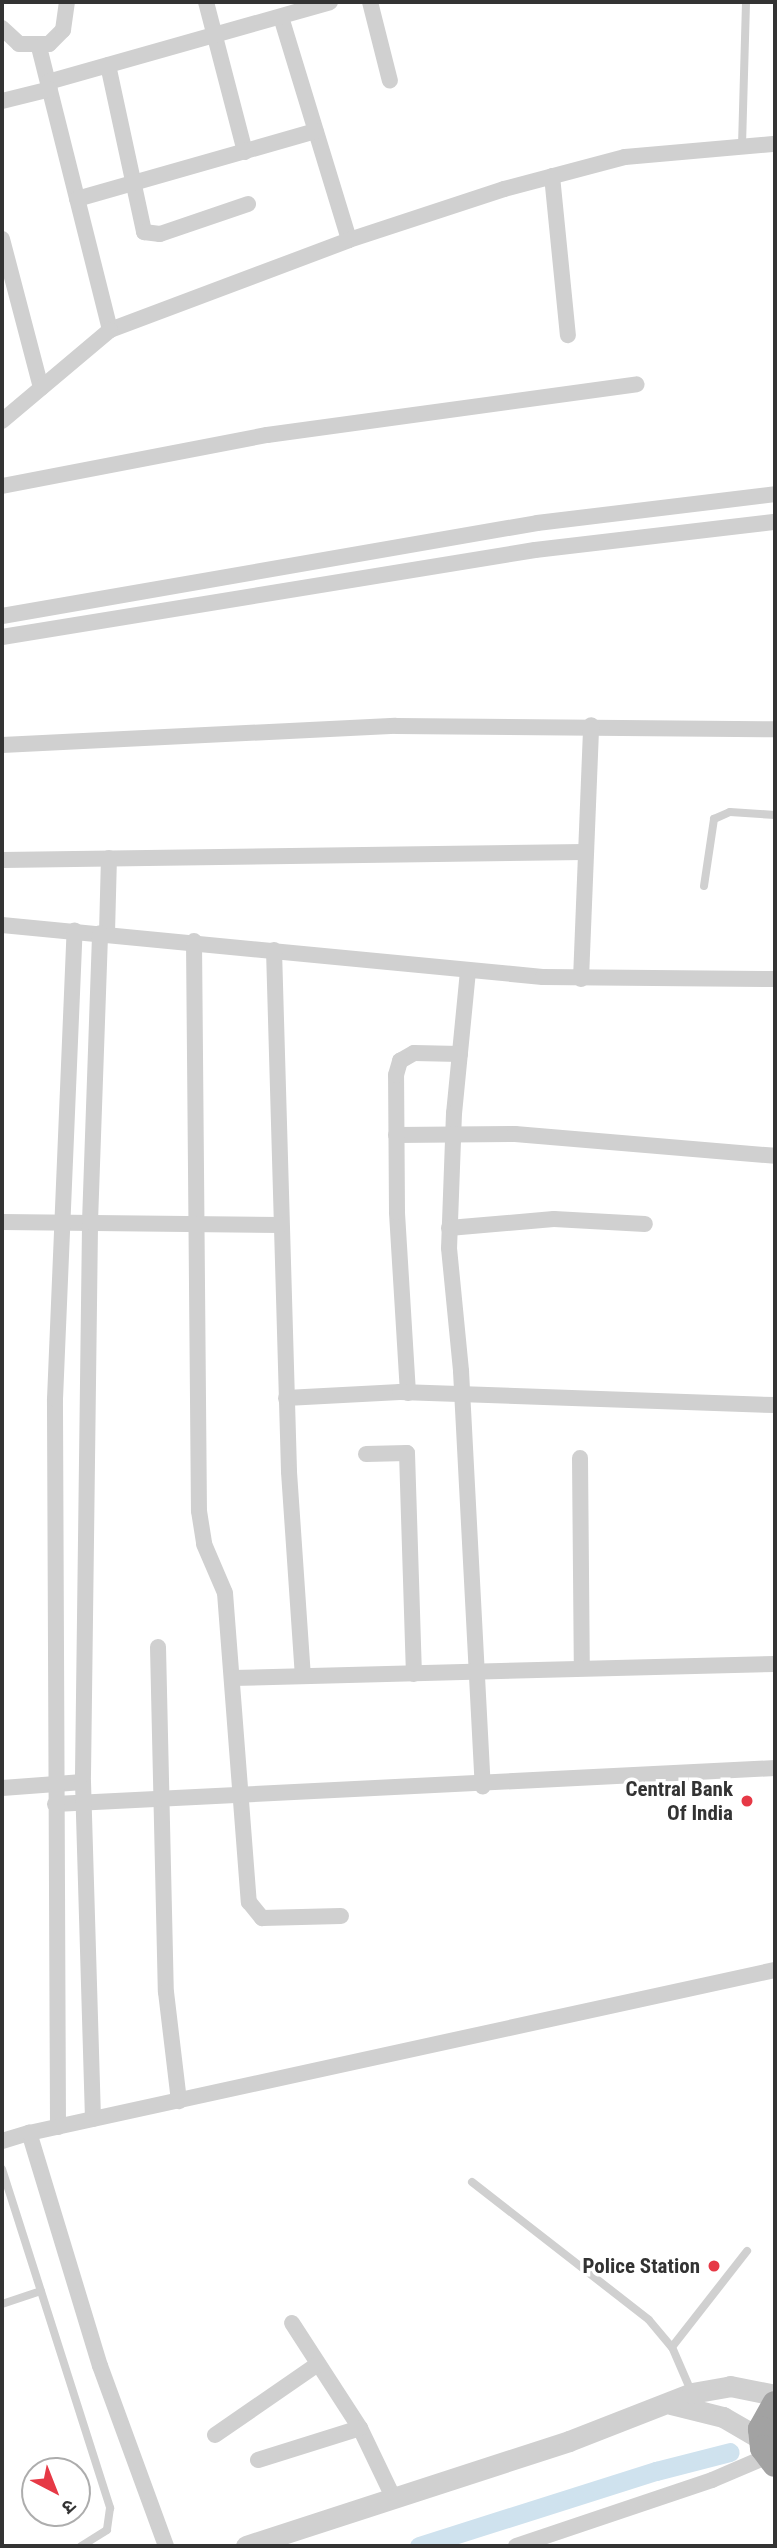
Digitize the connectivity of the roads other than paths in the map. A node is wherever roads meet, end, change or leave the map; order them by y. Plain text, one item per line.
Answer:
1 (67, 2) edge
2 (206, 2) edge
3 (330, 2) edge
4 (370, 2) edge
5 (746, 2) edge
6 (281, 17) junction
7 (2, 28) edge
8 (215, 35) junction
9 (39, 47) junction
10 (108, 65) junction
11 (390, 81) dead end
12 (49, 85) junction
13 (2, 101) edge
14 (316, 131) junction
15 (775, 144) edge
16 (742, 146) junction
17 (245, 152) junction
18 (552, 176) junction
19 (131, 183) junction
20 (77, 199) junction
21 (248, 204) dead end
22 (2, 239) edge
23 (349, 240) junction
24 (7, 280) edge
25 (110, 330) junction
26 (568, 335) dead end
27 (637, 384) dead end
28 (41, 388) junction
29 (2, 421) edge
30 (2, 486) edge
31 (775, 494) edge
32 (775, 522) edge
33 (2, 616) edge
34 (2, 636) edge
35 (591, 725) junction
36 (775, 729) edge
37 (2, 745) edge
38 (775, 815) edge
39 (584, 852) junction
40 (109, 858) junction
41 (2, 860) edge
42 (704, 886) dead end
43 (2, 925) edge
44 (75, 930) junction
45 (103, 933) junction
46 (194, 942) junction
47 (274, 950) junction
48 (468, 971) junction
49 (581, 979) junction
50 (775, 979) edge
51 (460, 1054) junction
52 (453, 1131) junction
53 (396, 1135) junction
54 (775, 1156) edge
55 (2, 1222) edge
56 (63, 1222) junction
57 (90, 1222) junction
58 (645, 1224) dead end
59 (281, 1225) junction
60 (197, 1226) junction
61 (449, 1228) junction
62 (408, 1393) junction
63 (463, 1395) junction
64 (286, 1398) junction
65 (775, 1405) edge
66 (366, 1454) dead end
67 (580, 1458) dead end
68 (158, 1647) dead end
69 (775, 1664) edge
70 (582, 1668) junction
71 (476, 1672) junction
72 (414, 1674) junction
73 (303, 1676) junction
74 (232, 1678) junction
75 (775, 1768) edge
76 (83, 1782) junction
77 (55, 1784) junction
78 (483, 1786) junction
79 (2, 1788) edge
80 (242, 1796) junction
81 (161, 1800) junction
82 (84, 1802) junction
83 (55, 1804) junction
84 (341, 1916) dead end
85 (775, 1970) edge
86 (178, 2101) junction
87 (93, 2119) junction
88 (58, 2127) junction
89 (29, 2133) junction
90 (2, 2141) edge
91 (2, 2169) edge
92 (472, 2182) dead end
93 (747, 2251) dead end
94 (41, 2291) junction
95 (2, 2304) edge
96 (292, 2323) dead end
97 (672, 2347) junction
98 (318, 2364) junction
99 (775, 2395) edge
100 (695, 2401) junction
101 (775, 2404) edge
102 (360, 2428) junction
103 (215, 2435) dead end
104 (768, 2453) edge
105 (258, 2460) dead end
106 (393, 2497) junction
107 (81, 2546) edge
108 (166, 2546) edge
109 (246, 2546) edge
110 (516, 2546) edge

1 - 9 street
2 - 8 street
3 - 6 street
4 - 11 street
5 - 16 lane
6 - 8 street
6 - 14 street
7 - 9 street
8 - 10 street
8 - 17 street
9 - 12 street
10 - 12 street
10 - 19 street
12 - 13 street
12 - 20 street
14 - 17 street
14 - 23 street
15 - 16 street
16 - 18 street
17 - 19 street
18 - 23 street
18 - 26 street
19 - 20 street
19 - 21 street
20 - 25 street
22 - 24 street
23 - 25 street
24 - 28 street
25 - 28 street
27 - 30 street
28 - 29 street
31 - 33 street
32 - 34 street
35 - 36 street
35 - 37 street
35 - 39 street
38 - 42 lane
39 - 40 street
39 - 49 street
40 - 41 street
40 - 45 street
43 - 44 street
44 - 45 street
44 - 56 street
45 - 46 street
45 - 57 street
46 - 47 street
46 - 60 street
47 - 48 street
47 - 59 street
48 - 49 street
48 - 51 street
49 - 50 street
51 - 52 street
51 - 53 street
52 - 53 street
52 - 54 street
52 - 61 street
53 - 62 street
55 - 56 street
56 - 57 street
56 - 77 street
57 - 60 street
57 - 76 street
58 - 61 street
59 - 60 street
59 - 64 street
60 - 74 street
61 - 63 street
62 - 63 street
62 - 64 street
63 - 65 street
63 - 71 street
64 - 73 street
66 - 72 street
67 - 70 street
68 - 81 street
69 - 70 street
70 - 71 street
71 - 72 street
71 - 78 street
72 - 73 street
73 - 74 street
74 - 80 street
75 - 78 street
76 - 77 street
76 - 82 street
77 - 79 street
77 - 83 street
78 - 80 street
80 - 81 street
80 - 84 street
81 - 82 street
81 - 86 street
82 - 83 street
82 - 87 street
83 - 88 street
85 - 86 street
86 - 87 street
87 - 88 street
88 - 89 street
89 - 90 street
89 - 108 street
91 - 94 lane
92 - 97 lane
93 - 97 lane
94 - 95 lane
94 - 107 lane
96 - 98 street
97 - 100 lane
98 - 102 street
98 - 103 street
99 - 100 street
100 - 104 street
100 - 106 street
101 - 104 highway
102 - 105 street
102 - 106 street
104 - 110 street
106 - 109 street

